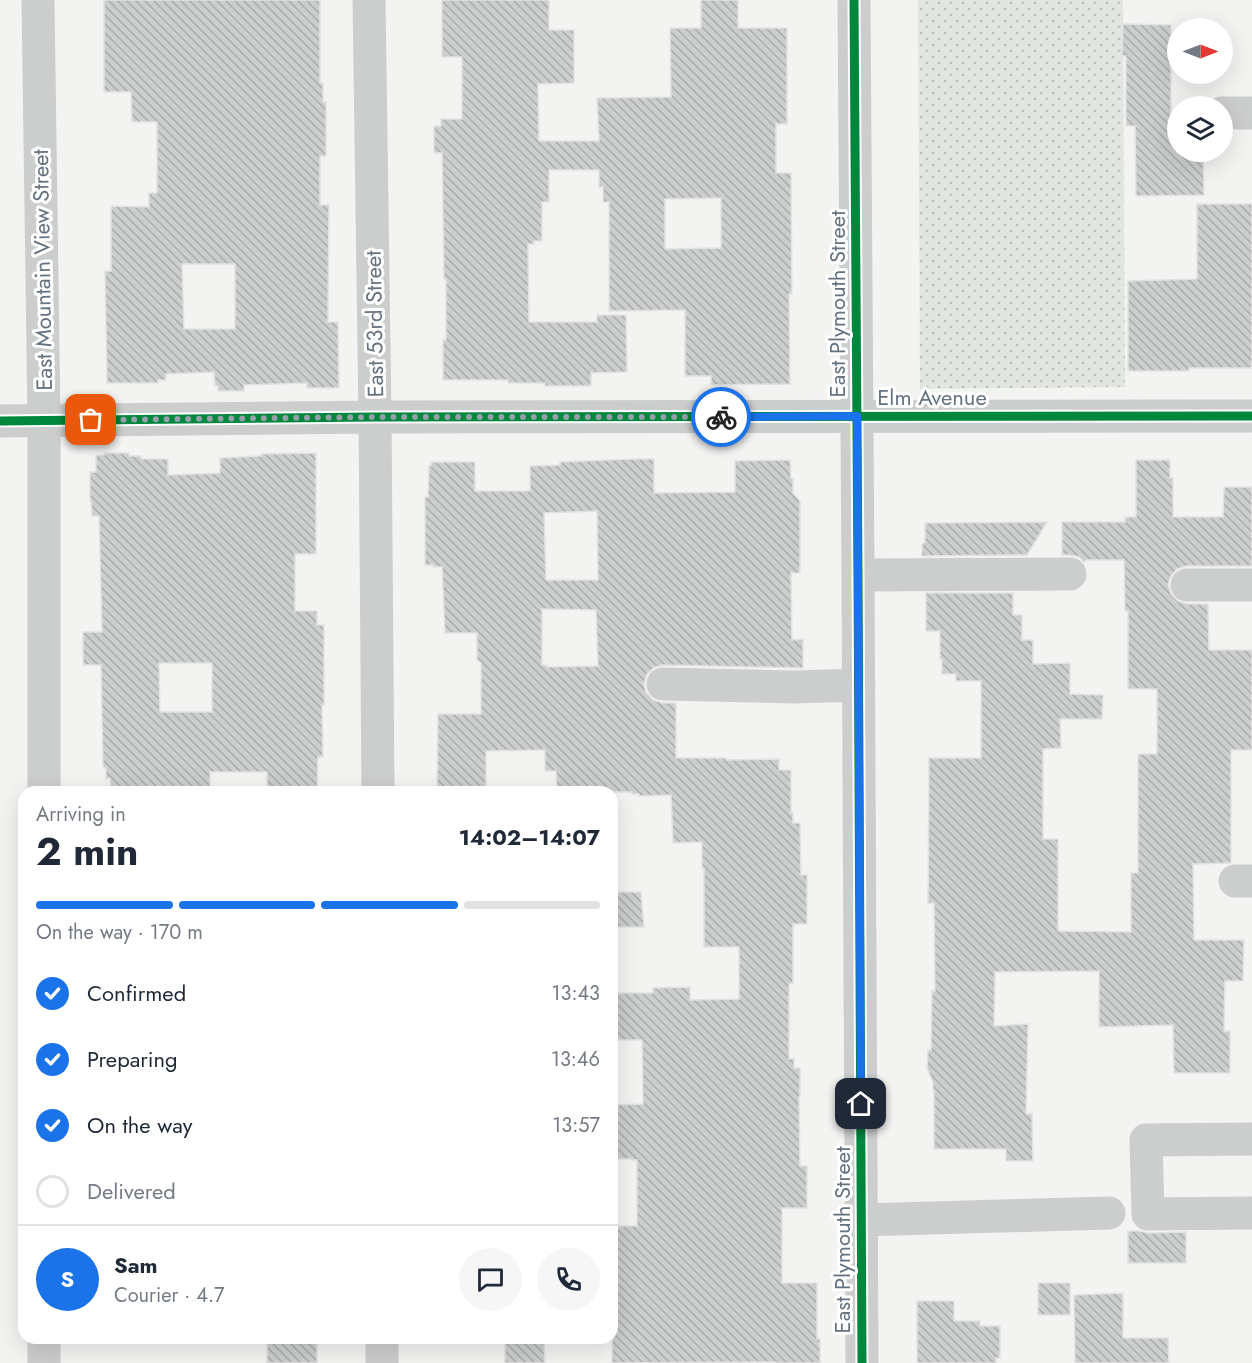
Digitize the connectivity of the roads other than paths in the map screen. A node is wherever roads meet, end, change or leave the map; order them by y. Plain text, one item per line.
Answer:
1 (38, 0) edge
2 (369, 0) edge
3 (854, 0) edge
4 (1233, 113) edge
5 (1252, 113) edge
6 (857, 416) junction
7 (1252, 416) edge
8 (375, 417) junction
9 (0, 421) edge
10 (44, 421) junction
11 (1070, 574) dead end
12 (858, 575) junction
13 (1187, 585) dead end
14 (1252, 585) edge
15 (663, 684) dead end
16 (859, 685) junction
17 (44, 786) edge
18 (378, 786) edge
19 (1252, 1139) edge
20 (1109, 1213) dead end
21 (1252, 1213) edge
22 (861, 1220) junction
23 (44, 1344) edge
24 (382, 1344) edge
25 (44, 1363) edge
26 (382, 1363) edge
27 (862, 1363) edge

1 - 10 street, East Mountain View Street
2 - 8 street, East 53rd Street
3 - 6 street, East Plymouth Street
4 - 5 street
6 - 7 street, Elm Avenue
6 - 8 street, Elm Avenue
6 - 12 street, East Plymouth Street
8 - 10 street, Elm Avenue
8 - 18 street, East 53rd Street
9 - 10 street, Elm Avenue
10 - 17 street, East Mountain View Street
11 - 12 street
12 - 16 street, East Plymouth Street
13 - 14 street
15 - 16 street
16 - 22 street, East Plymouth Street
19 - 21 street
20 - 22 street
22 - 27 street, East Plymouth Street
23 - 25 street
24 - 26 street

